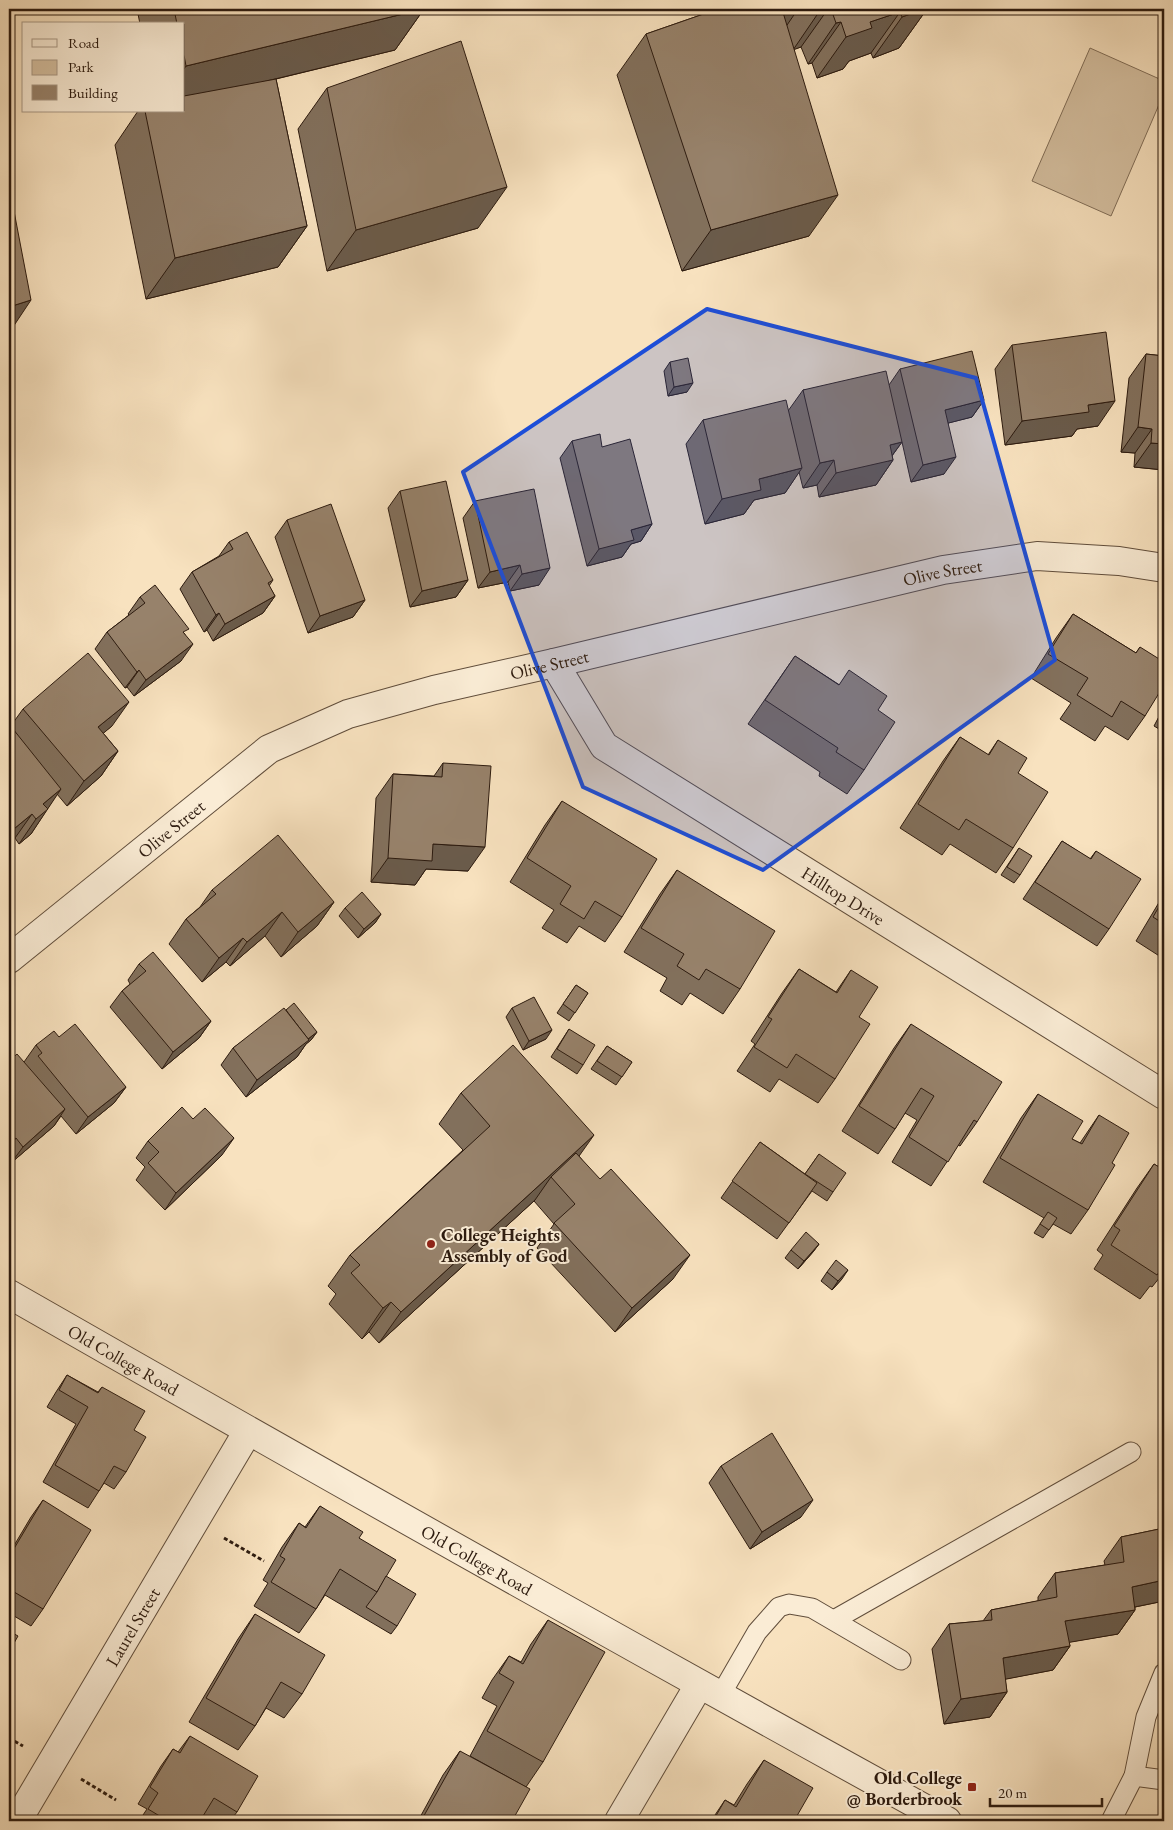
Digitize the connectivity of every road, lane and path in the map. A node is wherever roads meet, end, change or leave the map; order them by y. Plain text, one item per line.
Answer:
1 (1164, 568) edge
2 (554, 663) junction
3 (9, 959) edge
4 (1164, 1094) edge
5 (9, 1294) edge
6 (248, 1431) junction
7 (1131, 1452) dead end
8 (195, 1521) junction
9 (264, 1561) dead end
10 (834, 1620) junction
11 (901, 1660) dead end
12 (1164, 1673) edge
13 (710, 1690) junction
14 (1134, 1776) junction
15 (1164, 1780) edge
16 (16, 1821) edge
17 (619, 1821) edge
18 (947, 1821) edge
19 (1112, 1821) edge

1 - 2 street, Olive Street
2 - 3 street, Olive Street
2 - 4 street, Hilltop Drive
5 - 6 street, Old College Road
6 - 8 street, Laurel Street
6 - 13 street, Old College Road
7 - 10 lane
8 - 9 path
8 - 16 street, Laurel Street
10 - 11 lane
10 - 13 lane
12 - 14 lane
13 - 17 street
13 - 18 street, Old College Road
14 - 15 lane
14 - 19 lane

